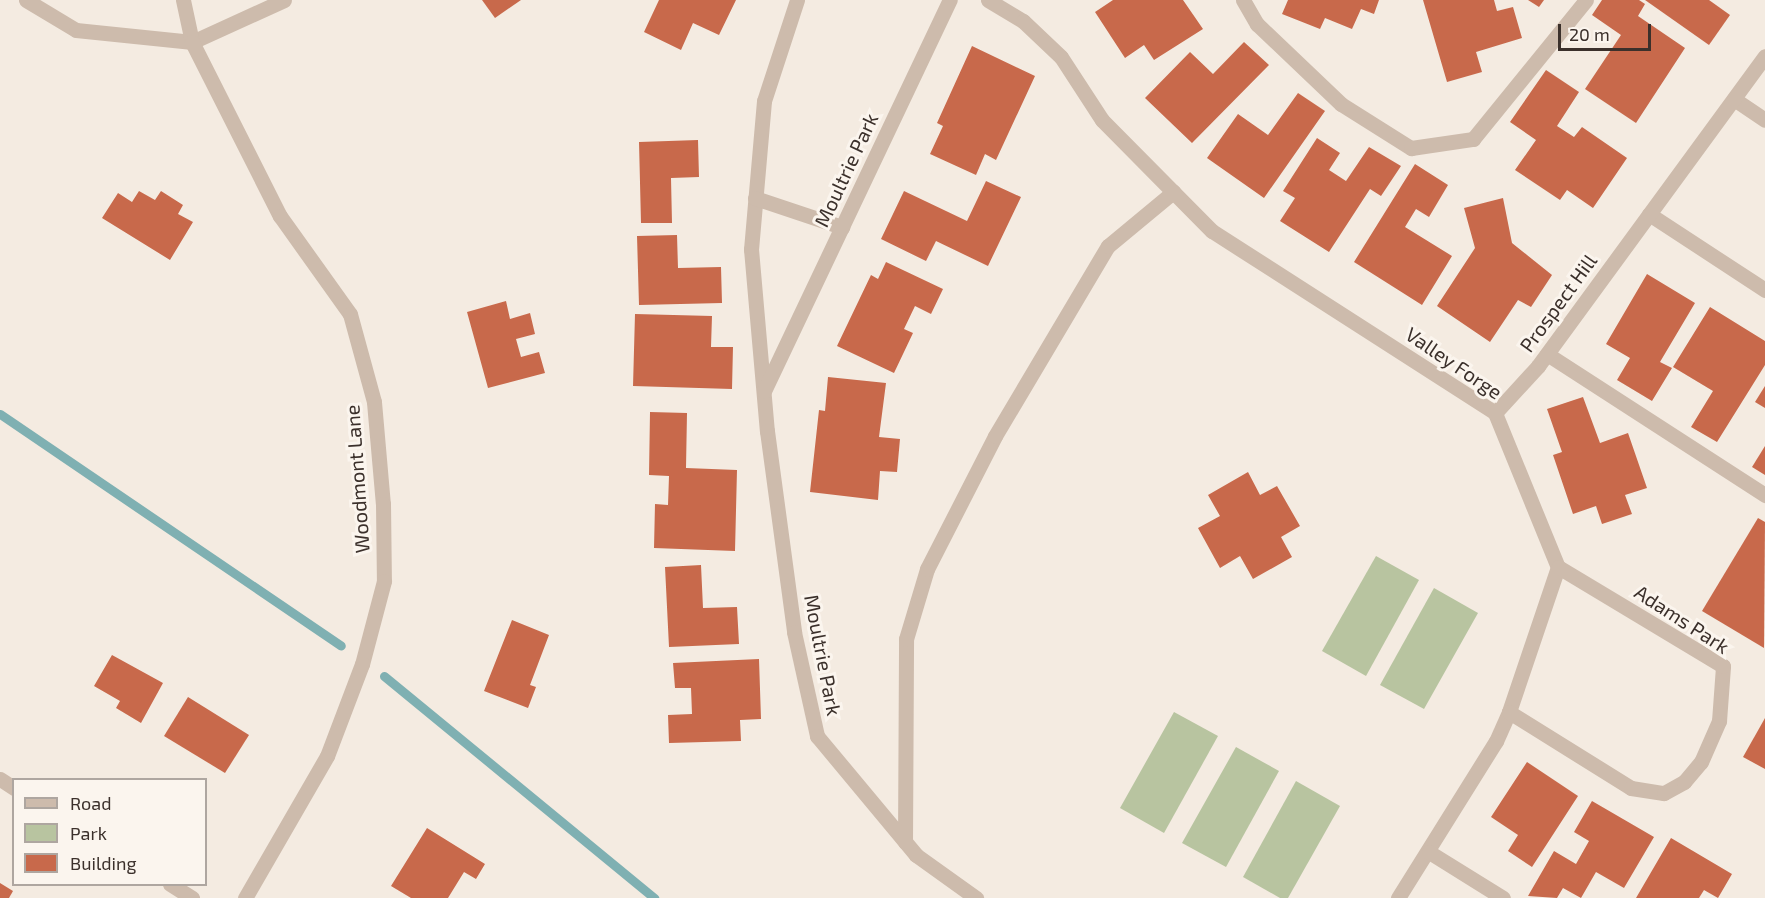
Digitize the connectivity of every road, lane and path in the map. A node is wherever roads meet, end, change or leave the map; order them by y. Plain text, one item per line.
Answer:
1 (26, 0) edge
2 (183, 0) edge
3 (284, 0) edge
4 (796, 0) edge
5 (950, 0) edge
6 (988, 0) edge
7 (1243, 0) edge
8 (1586, 0) edge
9 (192, 42) junction
10 (1765, 56) edge
11 (1734, 99) junction
12 (1765, 120) edge
13 (1173, 192) junction
14 (755, 198) junction
15 (1649, 214) junction
16 (842, 227) junction
17 (1765, 290) edge
18 (1547, 354) junction
19 (764, 391) junction
20 (1495, 413) junction
21 (1765, 495) edge
22 (1558, 567) junction
23 (1509, 712) junction
24 (905, 842) junction
25 (1429, 852) junction
26 (172, 886) edge
27 (192, 898) edge
28 (244, 898) edge
29 (976, 898) edge
30 (1398, 898) edge
31 (1503, 898) edge

1 - 9 street
2 - 9 street, Woodmont Lane
3 - 9 street
4 - 14 street, Moultrie Park
5 - 16 street, Moultrie Park
6 - 13 street, Valley Forge
7 - 8 street
9 - 28 street, Woodmont Lane
10 - 11 street, Prospect Hill
11 - 12 street
11 - 15 street, Prospect Hill
13 - 20 street, Valley Forge
13 - 24 street
14 - 16 street
14 - 19 street, Moultrie Park
15 - 17 street
15 - 18 street, Prospect Hill
16 - 19 street, Moultrie Park
18 - 20 street, Prospect Hill
18 - 21 street
19 - 24 street, Moultrie Park
20 - 22 street, Valley Forge
22 - 23 street
22 - 23 street, Adams Park
23 - 25 street
24 - 29 street, Moultrie Park
25 - 30 street
25 - 31 street
26 - 27 street

